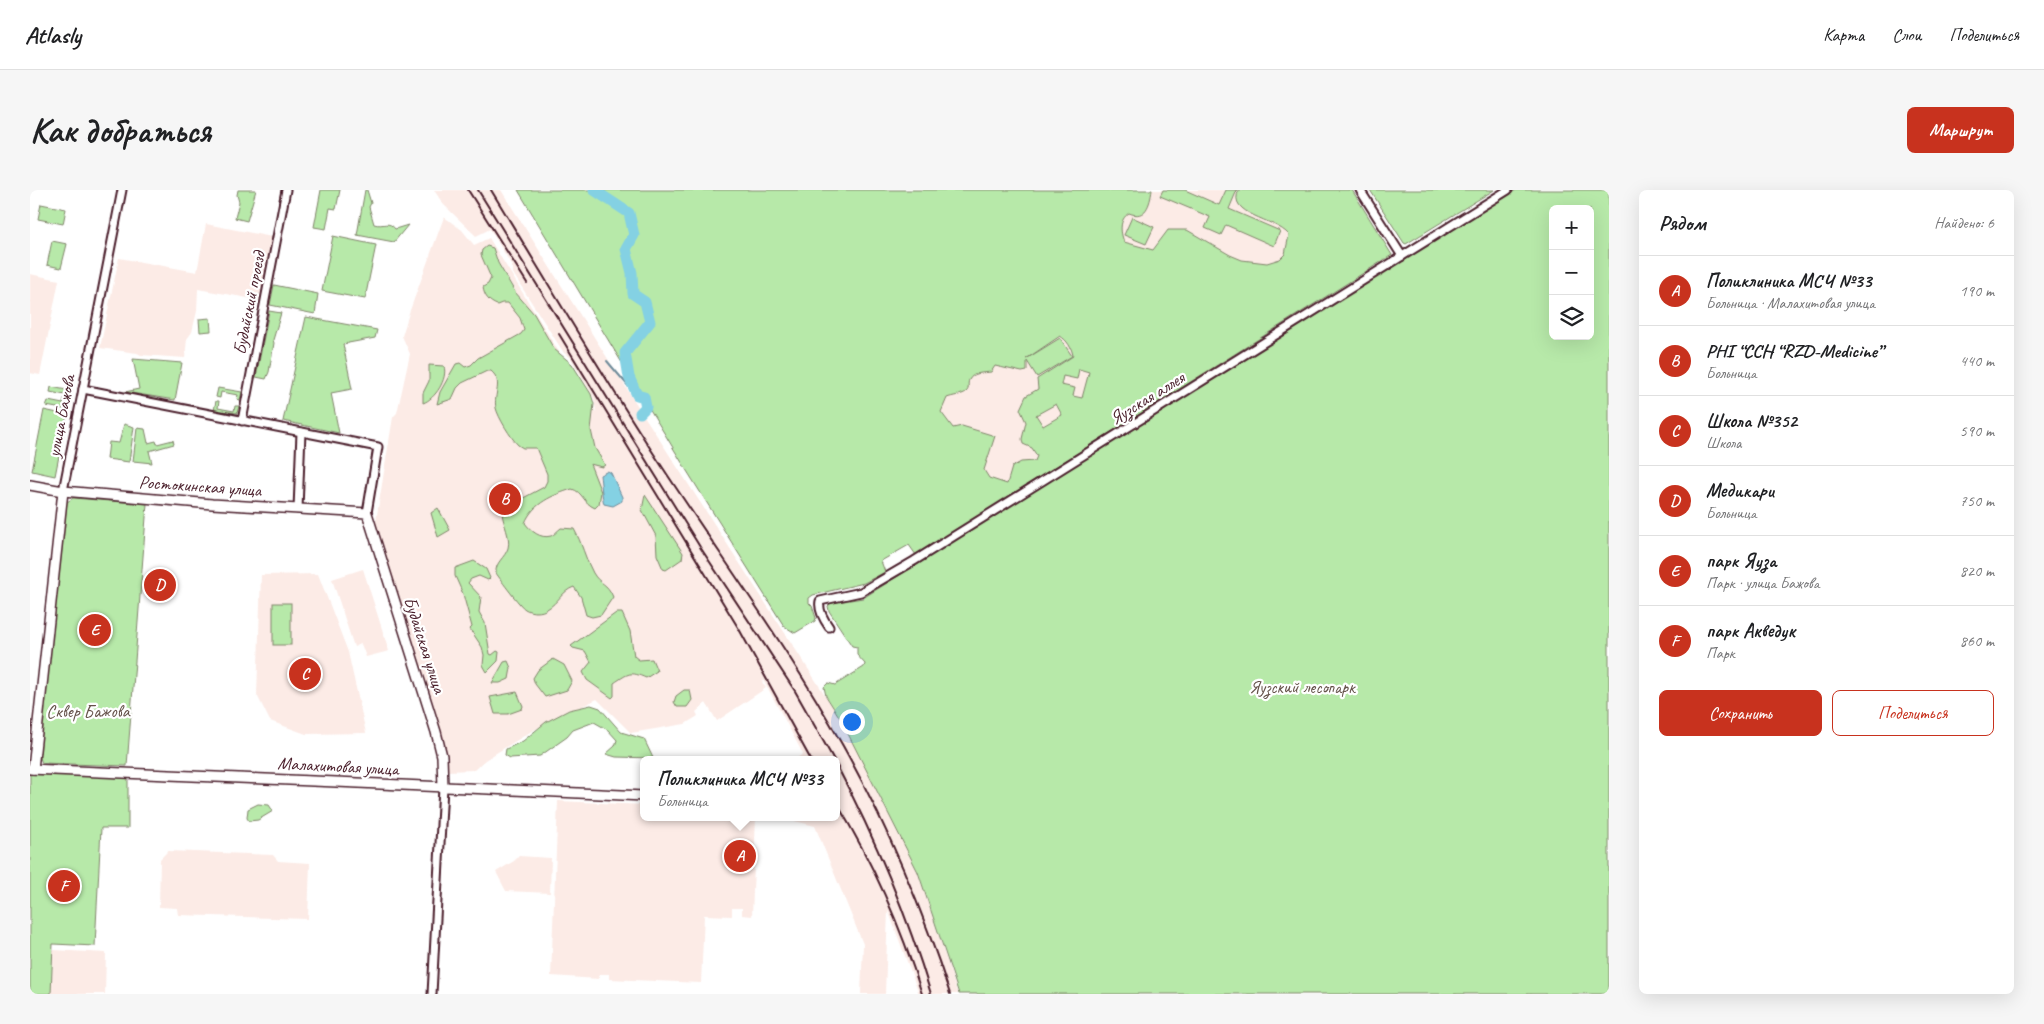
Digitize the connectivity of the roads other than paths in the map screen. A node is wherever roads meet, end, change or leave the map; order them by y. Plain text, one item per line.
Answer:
1 (122, 190) edge
2 (286, 190) edge
3 (1360, 190) edge
4 (1508, 190) edge
5 (1402, 256) junction
6 (83, 389) junction
7 (242, 421) junction
8 (301, 432) junction
9 (30, 485) edge
10 (63, 491) junction
11 (298, 510) junction
12 (367, 513) junction
13 (829, 627) dead end
14 (32, 769) edge
15 (443, 787) junction
16 (640, 796) edge
17 (432, 994) edge

1 - 6 street, улица Бажова
2 - 7 street, Будайский проезд
3 - 5 street
4 - 5 street, Яузская аллея
5 - 13 street, Яузская аллея
6 - 7 street, Будайская улица
6 - 10 street, улица Бажова
7 - 8 street, Будайская улица
8 - 11 street
8 - 12 street, Будайская улица
9 - 10 street, Ростокинская улица
10 - 11 street, Ростокинская улица
10 - 14 street, улица Бажова
11 - 12 street, Ростокинская улица
12 - 15 street, Будайская улица
14 - 15 street, Малахитовая улица
15 - 16 street, Малахитовая улица
15 - 17 street, Будайская улица

